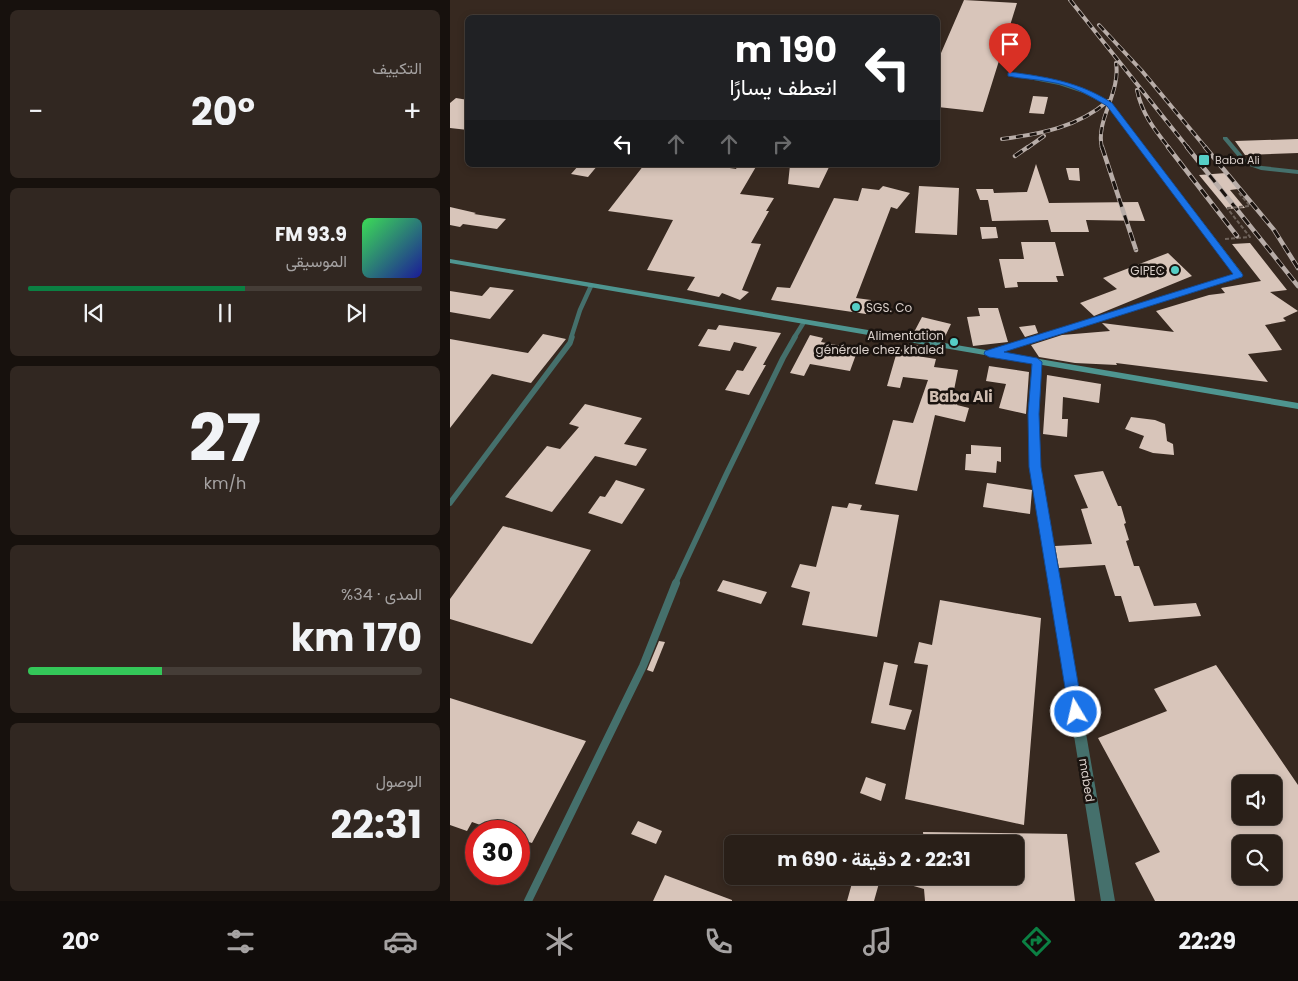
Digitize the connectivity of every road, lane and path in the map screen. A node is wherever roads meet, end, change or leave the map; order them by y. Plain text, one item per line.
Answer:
1 (1010, 74) dead end
2 (1226, 138) dead end
3 (1298, 172) edge
4 (1239, 193) dead end
5 (1212, 240) junction
6 (450, 261) edge
7 (591, 286) junction
8 (804, 322) junction
9 (989, 354) junction
10 (1037, 362) junction
11 (1298, 406) edge
12 (450, 503) edge
13 (528, 901) edge
14 (1108, 901) edge

1 - 5 street
2 - 3 street
4 - 5 path, bridge
5 - 9 street
6 - 7 main road
7 - 8 main road
7 - 12 lane
8 - 9 main road
8 - 13 lane
9 - 10 main road
10 - 11 main road
10 - 14 street, mabed

